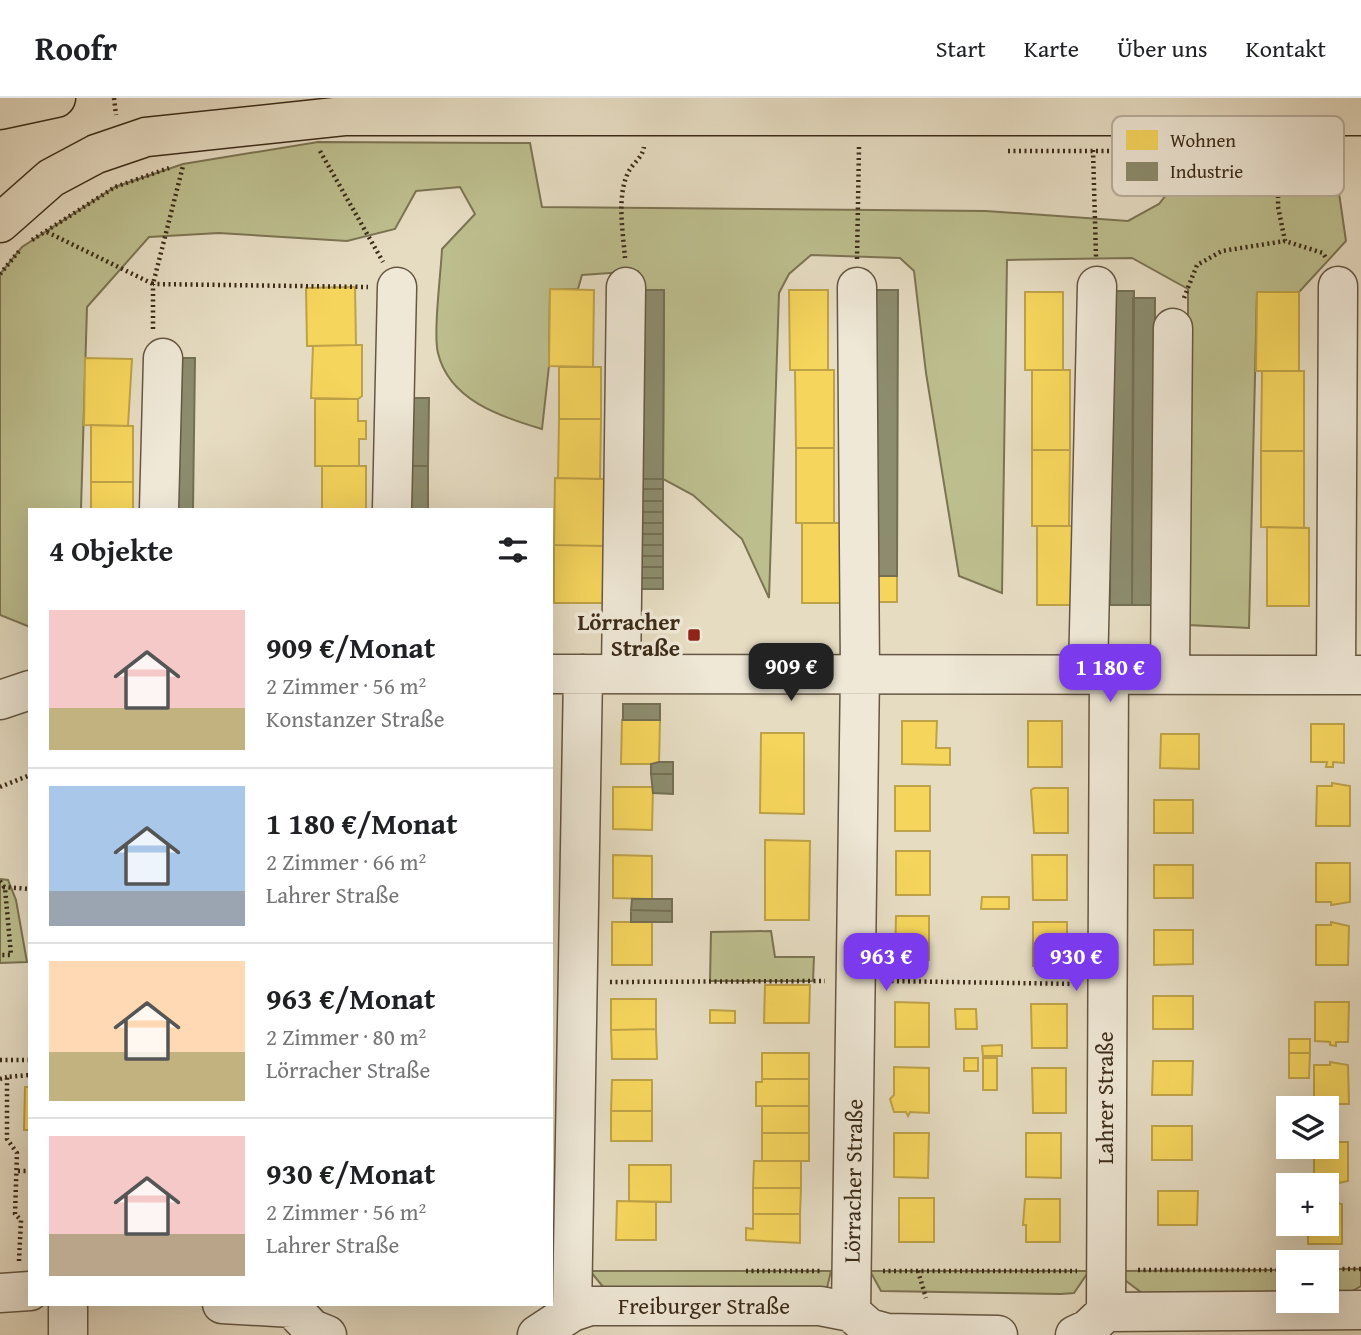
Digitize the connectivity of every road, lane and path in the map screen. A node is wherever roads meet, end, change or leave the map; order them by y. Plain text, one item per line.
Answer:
1 (56, 98) edge
2 (571, 107) edge
3 (1080, 109) edge
4 (0, 110) edge
5 (1131, 116) edge
6 (1361, 116) edge
7 (1344, 122) edge
8 (633, 145) dead end
9 (645, 145) dead end
10 (845, 147) dead end
11 (859, 148) junction
12 (872, 148) dead end
13 (996, 150) dead end
14 (320, 152) dead end
15 (1112, 152) edge
16 (1093, 153) junction
17 (643, 155) dead end
18 (1281, 196) edge
19 (0, 223) edge
20 (46, 231) junction
21 (1285, 241) junction
22 (0, 274) edge
23 (153, 284) junction
24 (1097, 286) joint
25 (1338, 286) joint
26 (397, 287) junction
27 (626, 287) joint
28 (857, 287) joint
29 (1173, 328) joint
30 (163, 358) joint
31 (159, 508) edge
32 (392, 508) edge
33 (860, 673) junction
34 (567, 674) edge
35 (621, 674) junction
36 (1098, 674) junction
37 (1170, 674) junction
38 (1349, 675) edge
39 (28, 691) edge
40 (0, 700) edge
41 (28, 776) edge
42 (0, 787) edge
43 (2, 885) edge
44 (28, 889) edge
45 (0, 956) edge
46 (856, 980) junction
47 (578, 982) junction
48 (1106, 985) junction
49 (0, 1060) edge
50 (28, 1060) edge
51 (28, 1075) edge
52 (7, 1077) junction
53 (0, 1079) edge
54 (18, 1171) junction
55 (28, 1171) edge
56 (1339, 1269) edge
57 (1361, 1269) edge
58 (1104, 1270) junction
59 (1276, 1270) edge
60 (737, 1271) dead end
61 (852, 1271) junction
62 (918, 1271) junction
63 (16, 1282) edge
64 (926, 1298) dead end
65 (68, 1306) edge
66 (292, 1306) edge
67 (1361, 1310) edge
68 (572, 1312) junction
69 (851, 1312) junction
70 (1106, 1312) junction
71 (68, 1335) edge
72 (327, 1335) edge
73 (537, 1335) edge
74 (998, 1335) edge
75 (1075, 1335) edge

1 - 4 main road
2 - 3 main road
2 - 19 main road
3 - 5 main road
3 - 16 path
6 - 7 main road
8 - 9 path
10 - 11 path
11 - 12 path
11 - 28 path
13 - 16 path
14 - 26 path
15 - 16 path
16 - 24 path
17 - 27 path
18 - 21 path
20 - 22 path
20 - 23 path
20 - 23 path
21 - 25 path
21 - 29 path
23 - 26 path
23 - 30 path
24 - 36 street, Lahrer Straße
25 - 38 street
26 - 32 street
27 - 35 street
28 - 33 street, Lörracher Straße
29 - 37 street
30 - 31 street
33 - 35 street
33 - 36 street
33 - 46 street, Lörracher Straße
34 - 35 street
34 - 47 street
36 - 37 street
36 - 48 street, Lahrer Straße
37 - 38 street
39 - 40 street
41 - 42 path
43 - 44 path
43 - 45 path
46 - 47 path
46 - 48 path
46 - 61 street, Lörracher Straße
47 - 68 street
48 - 58 street, Lahrer Straße
49 - 50 path
51 - 52 path
52 - 53 path
52 - 54 path
54 - 55 path
54 - 63 path
56 - 57 path
58 - 59 path
58 - 62 path
58 - 70 street, Lahrer Straße
60 - 61 path
61 - 62 path
61 - 69 street, Lörracher Straße
62 - 64 path
65 - 71 street
66 - 72 street
67 - 70 street
68 - 69 street, Freiburger Straße
68 - 73 street, Freiburger Straße
69 - 74 street, Freiburger Straße
70 - 75 street

